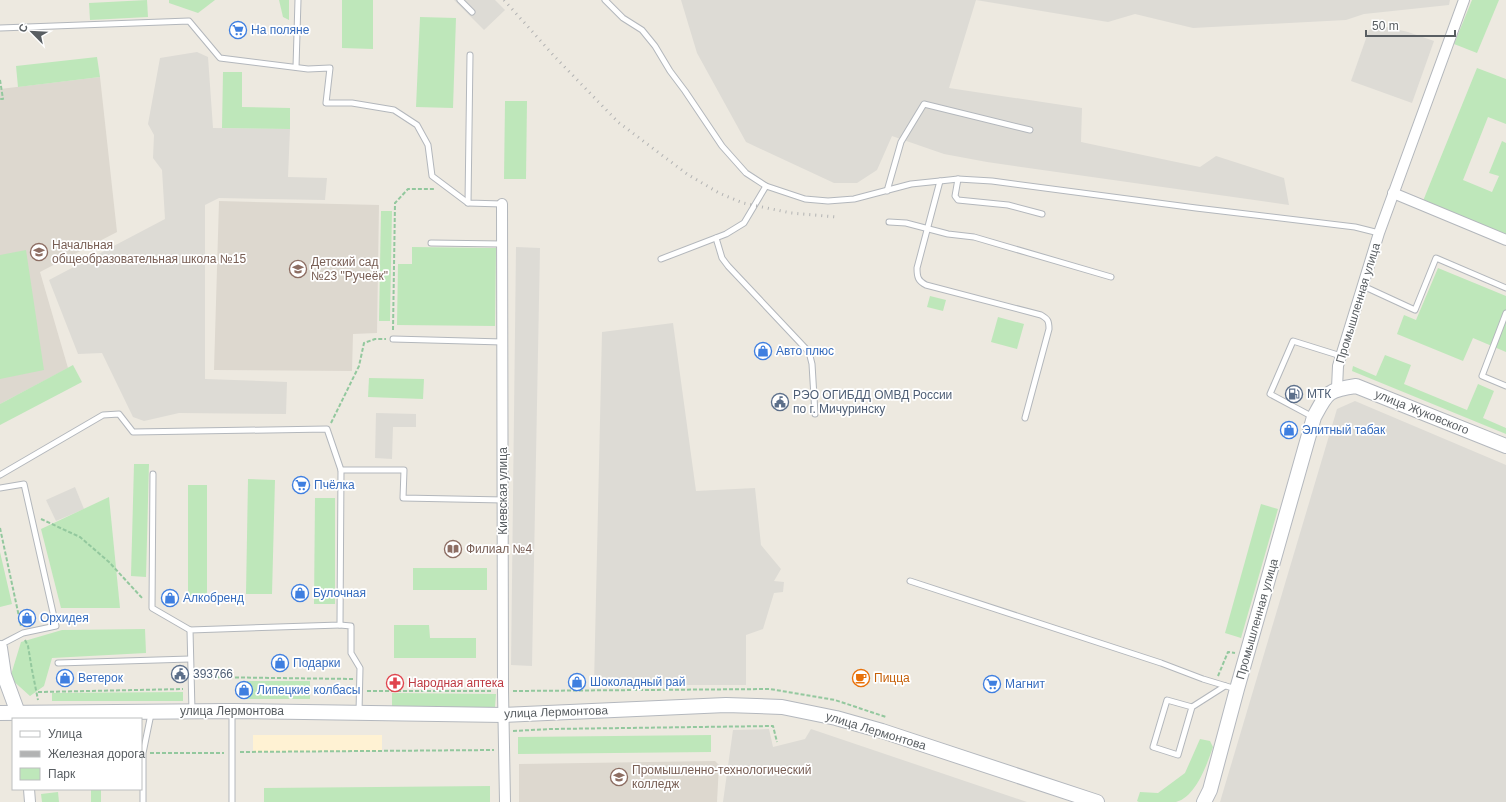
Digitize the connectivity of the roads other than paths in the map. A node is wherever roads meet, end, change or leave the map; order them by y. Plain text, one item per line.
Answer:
1 (298, 0) edge
2 (460, 0) edge
3 (605, 0) edge
4 (1464, 0) edge
5 (472, 12) dead end
6 (0, 28) edge
7 (470, 55) dead end
8 (296, 67) junction
9 (1030, 130) dead end
10 (958, 179) junction
11 (940, 181) junction
12 (766, 186) junction
13 (887, 191) junction
14 (1393, 194) junction
15 (468, 203) junction
16 (502, 204) joint
17 (1042, 214) dead end
18 (889, 222) dead end
19 (927, 228) junction
20 (1379, 233) junction
21 (716, 238) junction
22 (1506, 240) edge
23 (431, 243) dead end
24 (502, 244) junction
25 (660, 259) dead end
26 (1111, 277) dead end
27 (1363, 286) junction
28 (1506, 288) edge
29 (1506, 313) edge
30 (393, 339) road end
31 (503, 342) junction
32 (1341, 356) junction
33 (1506, 386) edge
34 (1337, 388) junction
35 (815, 414) dead end
36 (1314, 417) junction
37 (1025, 418) dead end
38 (1506, 446) edge
39 (340, 470) junction
40 (153, 474) dead end
41 (0, 475) edge
42 (0, 488) edge
43 (504, 500) junction
44 (910, 581) dead end
45 (340, 625) junction
46 (190, 630) junction
47 (0, 646) edge
48 (190, 660) junction
49 (58, 663) dead end
50 (1231, 688) junction
51 (1192, 707) junction
52 (152, 711) junction
53 (192, 711) junction
54 (232, 711) junction
55 (0, 712) edge
56 (359, 712) junction
57 (504, 715) junction
58 (19, 716) edge
59 (29, 790) edge
60 (1207, 796) edge
61 (30, 802) edge
62 (144, 802) edge
63 (232, 802) edge
64 (505, 802) edge
65 (1097, 802) edge

1 - 8 lane
2 - 5 lane
3 - 12 lane
4 - 14 street, Промышленная улица
6 - 8 lane
7 - 15 lane
8 - 15 lane
9 - 13 lane
10 - 11 lane
10 - 17 lane
10 - 20 lane
11 - 13 lane
11 - 19 lane
12 - 13 lane
12 - 21 lane
14 - 20 street, Промышленная улица
14 - 22 street
15 - 16 lane
16 - 24 street, Киевская улица
18 - 19 lane
19 - 26 lane
19 - 37 lane
20 - 27 street, Промышленная улица
21 - 25 lane
21 - 35 lane
23 - 24 lane
24 - 31 street, Киевская улица
27 - 28 lane
27 - 32 street, Промышленная улица
29 - 33 lane
30 - 31 lane
31 - 43 street, Киевская улица
32 - 34 street, Промышленная улица
32 - 36 lane
34 - 36 street, Промышленная улица
34 - 38 street, улица Жуковского
36 - 50 street, Промышленная улица
39 - 41 lane
39 - 43 lane
39 - 45 lane
40 - 46 lane
42 - 47 lane
43 - 57 street, Киевская улица
44 - 50 lane
45 - 46 lane
45 - 56 lane
46 - 48 lane
47 - 58 street
48 - 49 lane
48 - 53 lane
50 - 51 lane
50 - 60 street, Промышленная улица
51 - 51 lane
52 - 53 street, улица Лермонтова
52 - 58 street, улица Лермонтова
52 - 62 lane
53 - 54 street, улица Лермонтова
54 - 56 street, улица Лермонтова
54 - 63 lane
55 - 58 street, улица Лермонтова
56 - 57 street, улица Лермонтова
57 - 64 street, Киевская улица
57 - 65 street, улица Лермонтова
59 - 61 street

